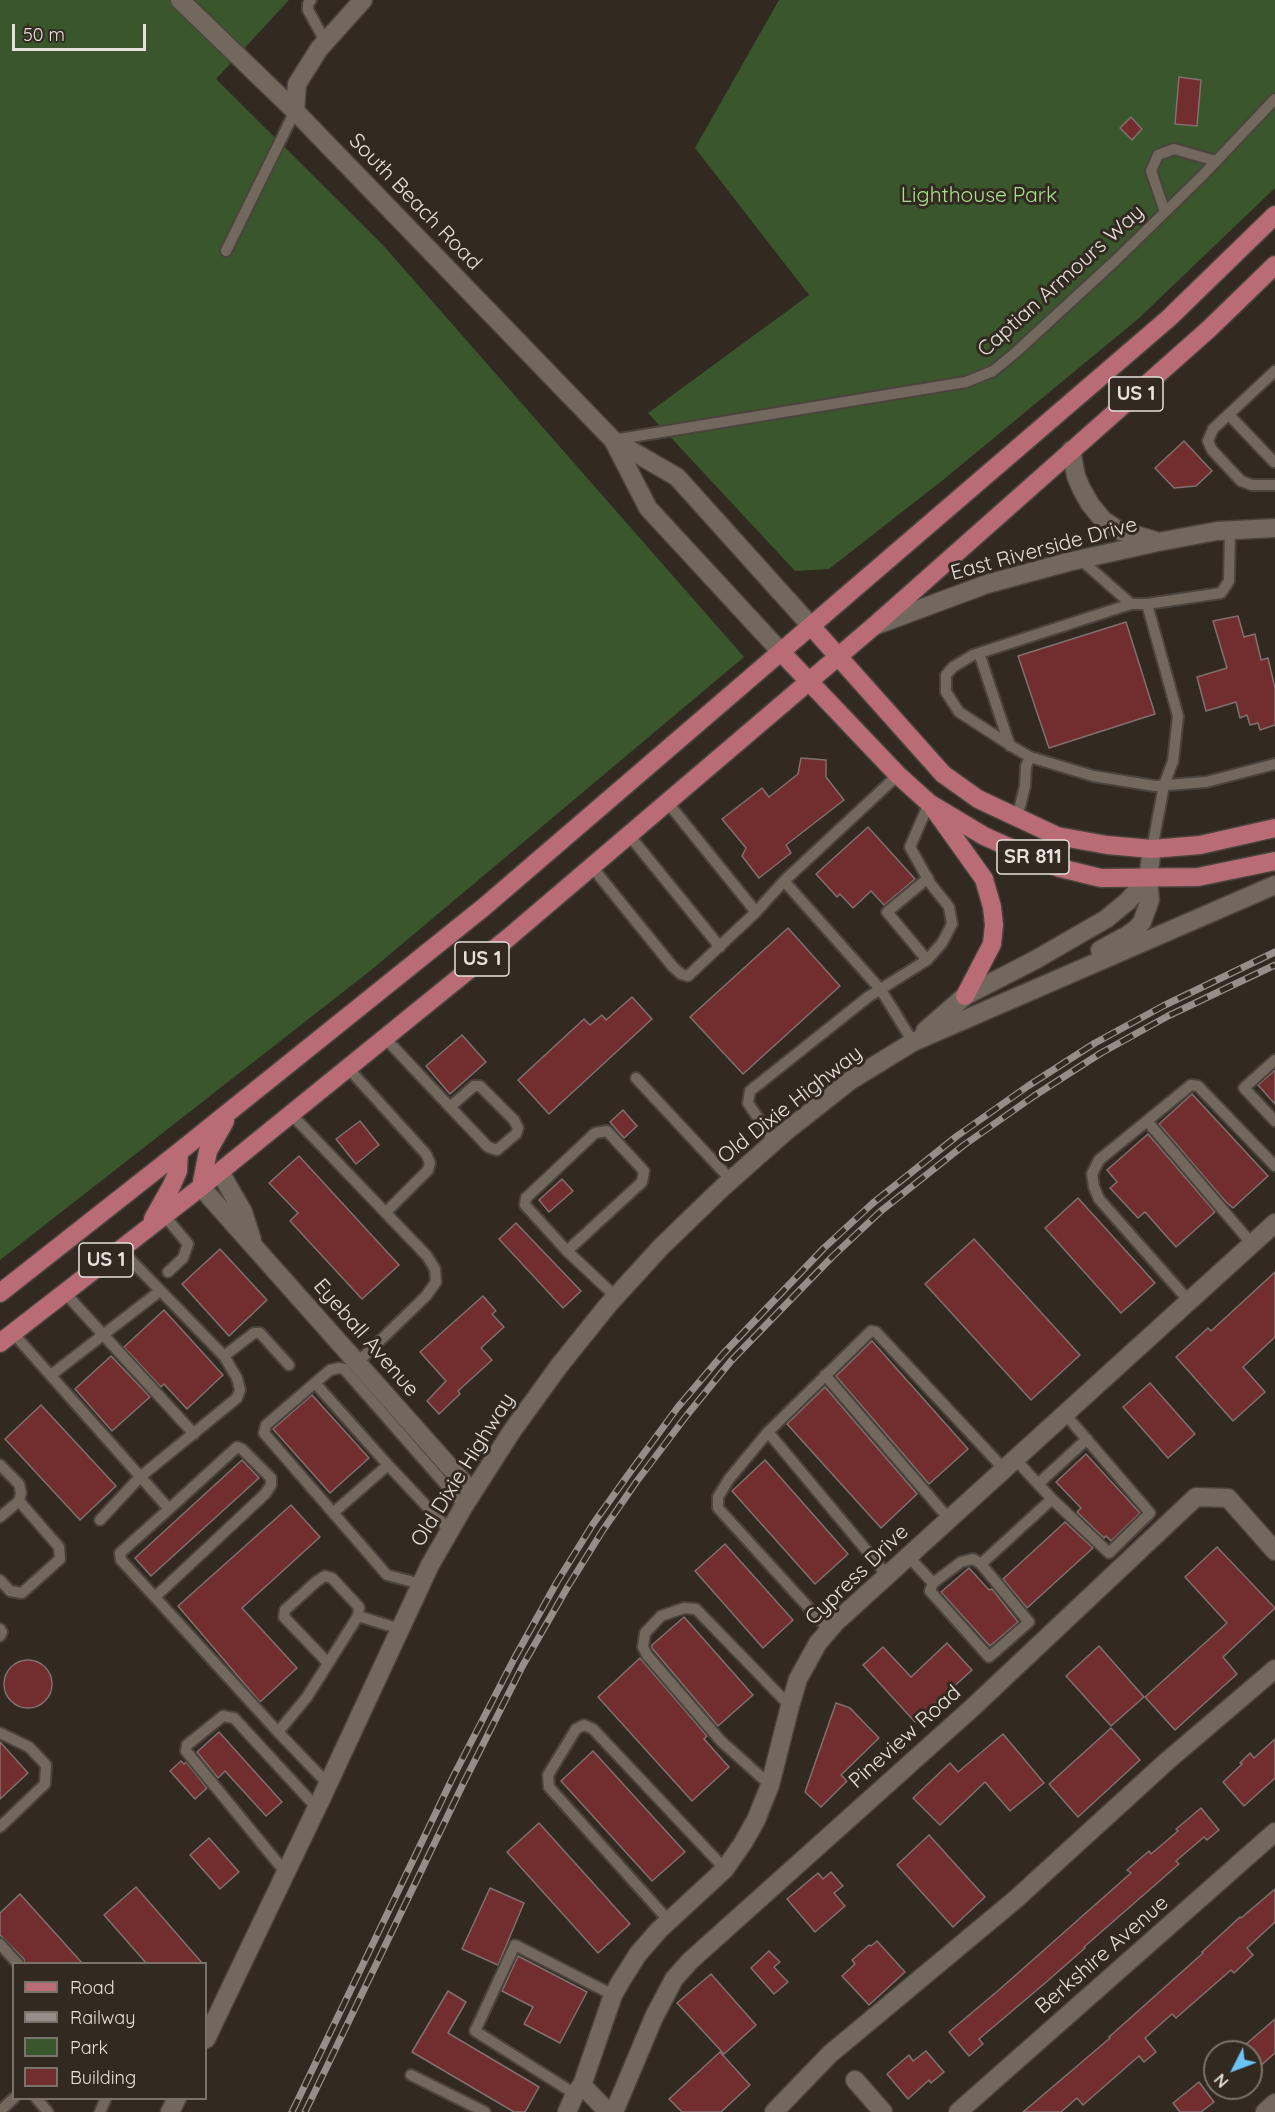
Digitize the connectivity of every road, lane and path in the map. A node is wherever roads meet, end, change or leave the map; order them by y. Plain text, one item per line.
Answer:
1 (180, 0) edge
2 (311, 0) edge
3 (363, 0) edge
4 (326, 41) junction
5 (1275, 99) edge
6 (295, 111) junction
7 (1216, 161) junction
8 (1165, 212) junction
9 (1273, 220) edge
10 (226, 251) dead end
11 (1275, 265) edge
12 (1275, 371) edge
13 (1228, 415) junction
14 (613, 440) junction
15 (1071, 450) junction
16 (1274, 462) edge
17 (1275, 485) edge
18 (1275, 528) edge
19 (1230, 531) junction
20 (1158, 542) junction
21 (1080, 559) junction
22 (1131, 604) junction
23 (1147, 604) junction
24 (811, 626) junction
25 (874, 626) junction
26 (781, 652) junction
27 (979, 653) junction
28 (838, 657) junction
29 (809, 682) junction
30 (1010, 746) junction
31 (1029, 757) junction
32 (1275, 764) edge
33 (898, 775) junction
34 (1164, 785) junction
35 (668, 803) junction
36 (929, 803) junction
37 (1017, 818) junction
38 (1275, 828) edge
39 (629, 836) junction
40 (1152, 849) junction
41 (1275, 861) edge
42 (592, 867) junction
43 (928, 878) junction
44 (1148, 878) junction
45 (784, 881) junction
46 (1275, 885) edge
47 (756, 912) junction
48 (720, 947) junction
49 (927, 960) junction
50 (881, 990) junction
51 (965, 996) junction
52 (1016, 998) junction
53 (385, 1038) junction
54 (913, 1042) junction
55 (1275, 1060) edge
56 (348, 1068) junction
57 (636, 1078) dead end
58 (450, 1107) junction
59 (230, 1112) junction
60 (291, 1114) junction
61 (1275, 1121) edge
62 (1147, 1122) junction
63 (774, 1142) junction
64 (179, 1152) junction
65 (1275, 1166) edge
66 (220, 1172) junction
67 (731, 1180) junction
68 (201, 1187) junction
69 (386, 1212) junction
70 (164, 1215) junction
71 (1275, 1223) edge
72 (147, 1228) junction
73 (1252, 1244) junction
74 (253, 1245) junction
75 (120, 1249) junction
76 (567, 1251) junction
77 (168, 1272) dead end
78 (160, 1291) junction
79 (0, 1293) edge
80 (65, 1293) junction
81 (616, 1297) junction
82 (1189, 1301) junction
83 (104, 1335) junction
84 (7, 1338) edge
85 (225, 1356) junction
86 (358, 1362) junction
87 (289, 1365) dead end
88 (51, 1375) junction
89 (825, 1375) junction
90 (315, 1383) junction
91 (1065, 1414) junction
92 (768, 1432) junction
93 (194, 1434) junction
94 (1087, 1439) junction
95 (1010, 1464) junction
96 (0, 1465) edge
97 (388, 1465) junction
98 (140, 1477) junction
99 (1038, 1484) junction
100 (468, 1499) junction
101 (1052, 1499) junction
102 (19, 1501) junction
103 (169, 1509) junction
104 (333, 1512) junction
105 (0, 1517) edge
106 (949, 1519) junction
107 (100, 1520) dead end
108 (450, 1531) junction
109 (1275, 1551) edge
110 (908, 1556) junction
111 (981, 1564) junction
112 (887, 1575) junction
113 (0, 1580) edge
114 (933, 1583) junction
115 (421, 1584) junction
116 (155, 1597) junction
117 (358, 1616) junction
118 (0, 1629) edge
119 (400, 1629) junction
120 (829, 1630) junction
121 (0, 1636) edge
122 (328, 1663) junction
123 (1275, 1669) edge
124 (790, 1706) junction
125 (278, 1732) junction
126 (0, 1733) edge
127 (328, 1784) junction
128 (770, 1785) junction
129 (317, 1808) junction
130 (0, 1827) edge
131 (1275, 1832) edge
132 (724, 1869) junction
133 (286, 1873) junction
134 (669, 1921) junction
135 (0, 1944) edge
136 (16, 1962) edge
137 (613, 1995) junction
138 (207, 2037) edge
139 (411, 2075) dead end
140 (855, 2080) dead end
141 (579, 2089) junction
142 (12, 2100) edge
143 (38, 2100) edge
144 (1275, 2103) edge
145 (0, 2111) edge
146 (48, 2112) edge
147 (485, 2112) edge
148 (567, 2112) edge
149 (608, 2112) edge
150 (614, 2112) edge
151 (774, 2112) edge
152 (883, 2112) edge
153 (958, 2112) edge
154 (1265, 2112) edge

1 - 6 street, South Beach Road
2 - 4 lane
3 - 4 street
4 - 6 street
5 - 7 lane, Captian Armours Way
6 - 10 lane
6 - 14 street, South Beach Road
7 - 8 lane, Captian Armours Way
7 - 8 lane
8 - 14 lane, Captian Armours Way
9 - 24 main road, US 1
11 - 15 main road, US 1
12 - 13 lane
13 - 16 lane
13 - 17 lane
14 - 24 street, South Beach Road
14 - 26 street, South Beach Road
15 - 20 street, East Riverside Drive
15 - 25 main road, US 1
18 - 19 street, East Riverside Drive
19 - 20 street, East Riverside Drive
19 - 23 lane
20 - 21 street, East Riverside Drive
21 - 22 lane
21 - 25 street, East Riverside Drive
22 - 23 lane
22 - 27 lane
23 - 34 lane
24 - 26 main road, US 1
24 - 28 main road, SR 811
25 - 28 main road, US 1
26 - 29 main road, SR 811
26 - 59 main road, US 1
27 - 30 lane
27 - 30 lane
28 - 29 main road, US 1
28 - 37 main road, SR 811
29 - 33 main road, SR 811
29 - 35 main road, US 1
30 - 31 lane
31 - 34 lane
31 - 37 lane
32 - 34 lane
33 - 36 main road, SR 811
33 - 45 lane
34 - 40 lane
35 - 39 main road, US 1
35 - 47 lane
36 - 43 lane
36 - 44 main road, SR 811
36 - 51 main road
37 - 40 main road, SR 811
38 - 40 main road, SR 811
39 - 42 main road, US 1
39 - 48 lane
40 - 44 street
41 - 44 main road, SR 811
42 - 48 lane
42 - 53 main road, US 1
43 - 49 lane
43 - 49 lane
44 - 51 street, Old Dixie Highway
44 - 52 street
45 - 47 lane
45 - 50 lane
46 - 52 street, Old Dixie Highway
47 - 48 lane
49 - 50 lane
50 - 54 lane
50 - 63 lane
51 - 54 street, Old Dixie Highway
52 - 54 street, Old Dixie Highway
53 - 56 main road, US 1
53 - 58 lane
54 - 63 street, Old Dixie Highway
55 - 61 lane
56 - 60 main road, US 1
56 - 69 lane
57 - 67 lane
58 - 58 lane
59 - 64 main road, US 1
59 - 68 main road
60 - 66 main road, US 1
60 - 69 lane
62 - 65 lane
62 - 73 lane
62 - 82 lane
63 - 67 street, Old Dixie Highway
64 - 72 main road
64 - 79 main road, US 1
66 - 68 main road, US 1
66 - 74 street, Eyeball Avenue
67 - 81 street, Old Dixie Highway
68 - 70 main road, US 1
68 - 74 street, Eyeball Avenue
69 - 86 lane
70 - 72 main road, US 1
70 - 77 lane
71 - 73 street, Cypress Drive
72 - 75 main road, US 1
73 - 82 street, Cypress Drive
74 - 86 street, Eyeball Avenue
75 - 78 lane
75 - 80 main road, US 1
76 - 76 lane
76 - 81 lane
78 - 83 lane
78 - 85 lane
80 - 83 lane
80 - 84 main road, US 1
81 - 100 street, Old Dixie Highway
82 - 91 street, Cypress Drive
83 - 88 lane
83 - 93 lane
84 - 88 lane
85 - 87 lane
85 - 93 lane
86 - 100 street, Eyeball Avenue
88 - 98 lane
89 - 92 lane
89 - 95 lane
89 - 106 lane
90 - 97 lane
90 - 100 lane
90 - 104 lane
91 - 94 lane
91 - 95 street, Cypress Drive
92 - 112 lane
92 - 120 lane
93 - 98 lane
94 - 99 lane
94 - 101 lane
95 - 99 lane
95 - 106 street, Cypress Drive
96 - 102 lane
97 - 104 lane
97 - 108 lane
98 - 103 lane
98 - 107 lane
99 - 101 lane
100 - 108 street, Old Dixie Highway
101 - 111 lane
102 - 105 lane
102 - 113 lane
103 - 116 lane
103 - 116 lane
104 - 115 lane
106 - 110 street, Cypress Drive
108 - 115 street, Old Dixie Highway
109 - 150 street, Pineview Road
110 - 112 street, Cypress Drive
110 - 114 lane
111 - 114 lane
111 - 114 lane
112 - 120 street, Cypress Drive
115 - 119 street, Old Dixie Highway
116 - 125 lane
117 - 119 lane
117 - 122 lane
117 - 122 lane
118 - 121 lane
119 - 127 street, Old Dixie Highway
120 - 124 street, Cypress Drive
122 - 125 lane
123 - 151 street
124 - 128 street, Cypress Drive
124 - 128 lane
125 - 127 lane
126 - 130 lane
127 - 129 street, Old Dixie Highway
128 - 132 street, Cypress Drive
129 - 133 street, Old Dixie Highway
129 - 133 lane
131 - 153 street, Berkshire Avenue
132 - 134 street, Cypress Drive
132 - 134 lane
133 - 138 street, Old Dixie Highway
134 - 137 street, Cypress Drive
135 - 136 lane
137 - 141 street, Cypress Drive
137 - 141 lane
139 - 147 lane
140 - 152 street
141 - 148 street, Cypress Drive
141 - 149 street
142 - 145 lane
143 - 146 lane
144 - 154 street

